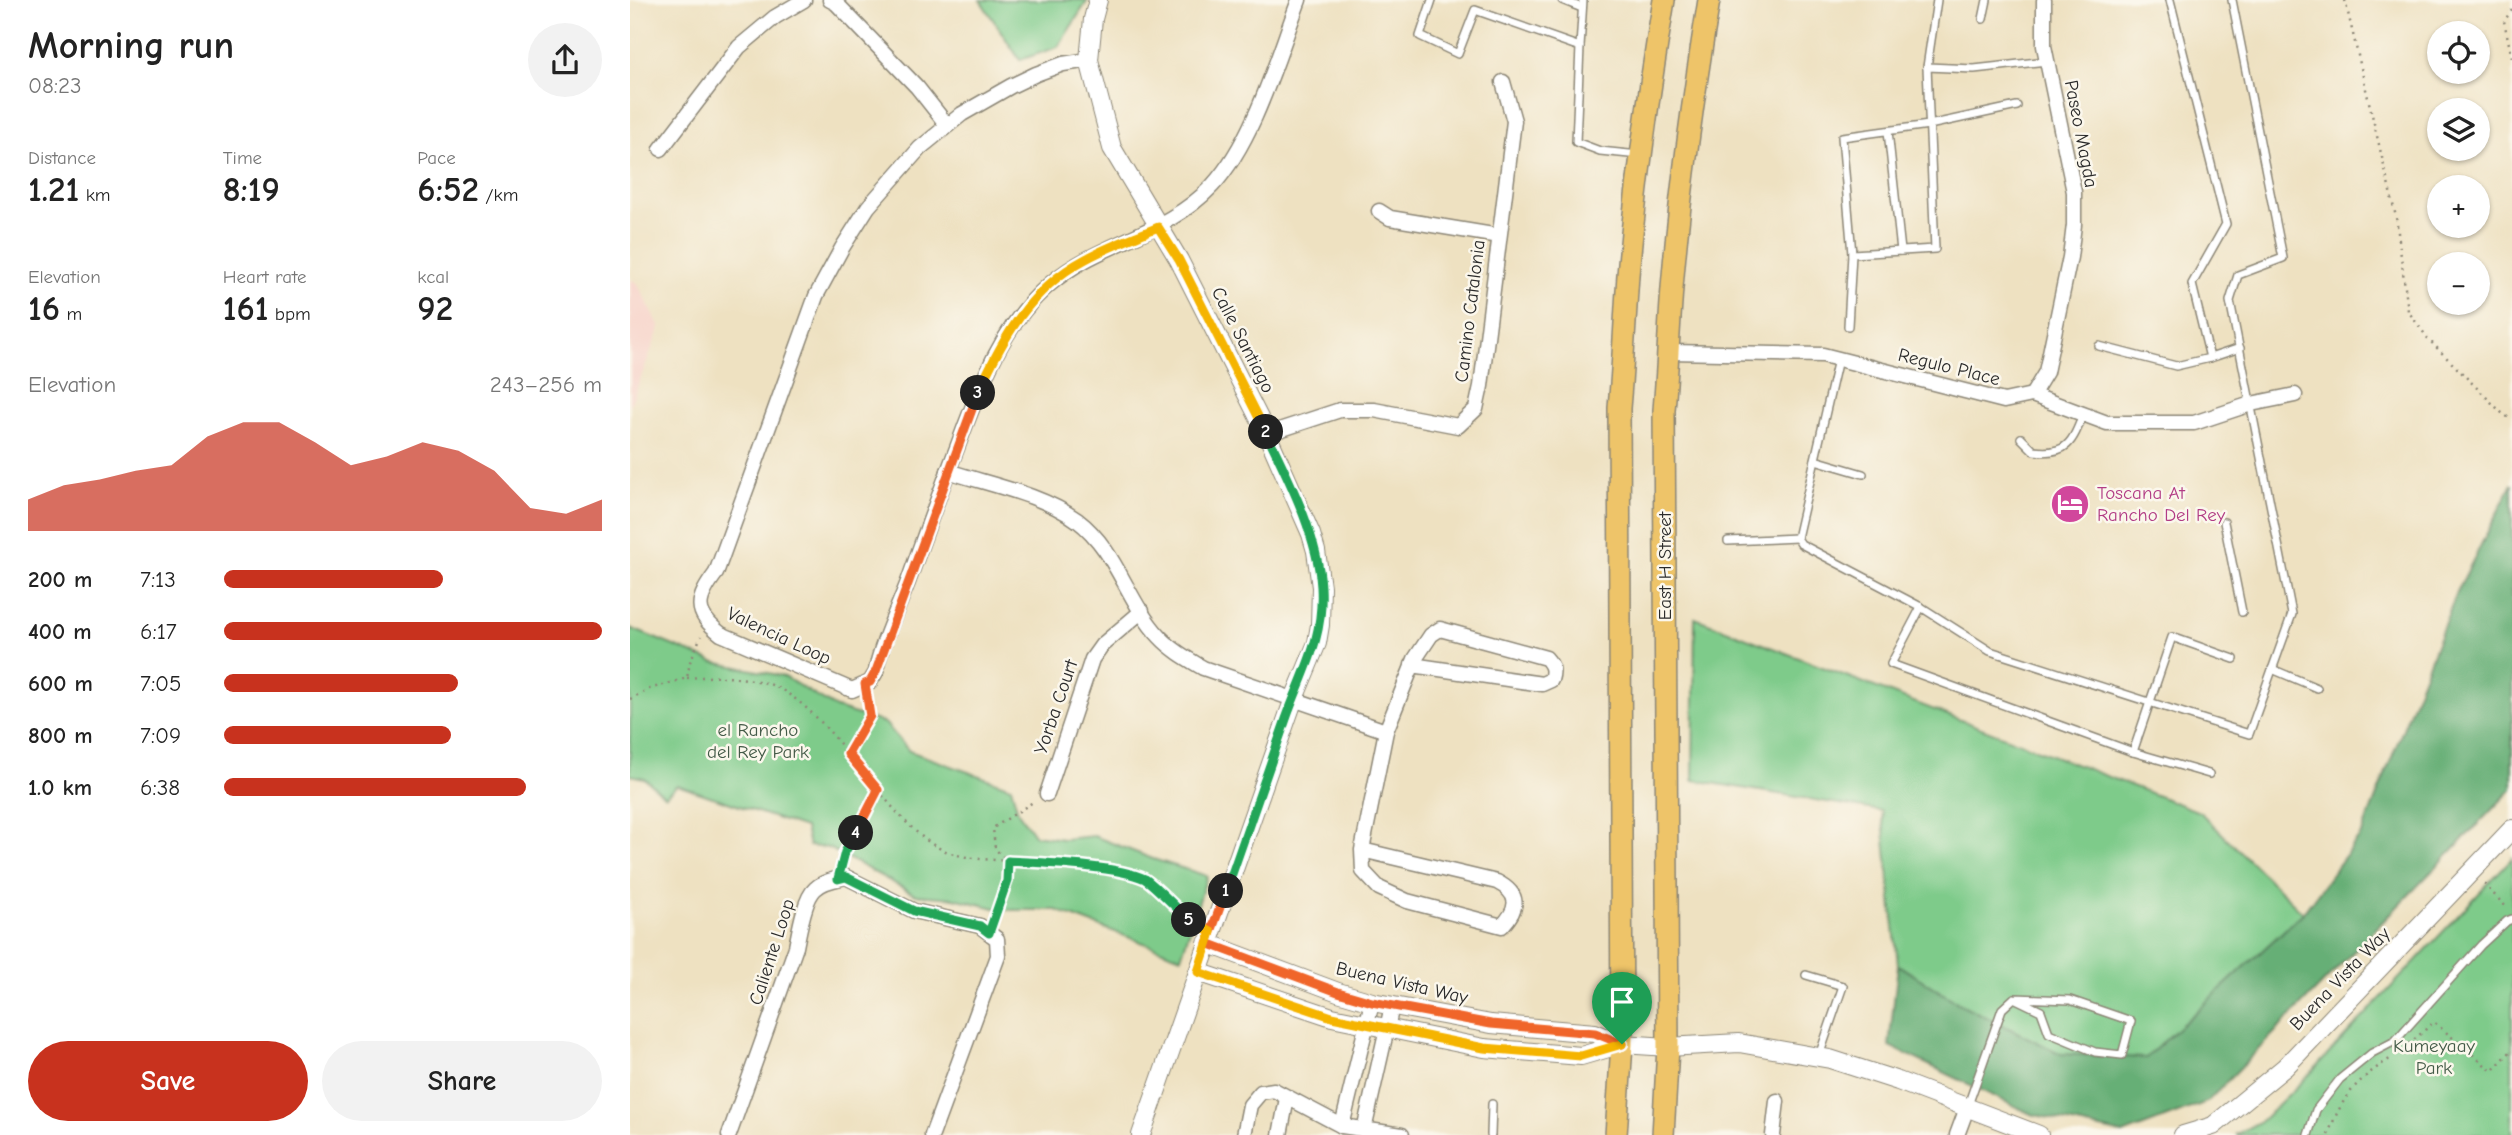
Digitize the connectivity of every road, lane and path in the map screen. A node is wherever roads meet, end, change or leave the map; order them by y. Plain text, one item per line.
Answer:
1 (804, 0) edge
2 (830, 0) edge
3 (1098, 0) edge
4 (1299, 0) edge
5 (1432, 0) edge
6 (1562, 0) edge
7 (1664, 0) edge
8 (1709, 0) edge
9 (1937, 0) edge
10 (1987, 0) edge
11 (2044, 0) edge
12 (2170, 0) edge
13 (2232, 0) edge
14 (2346, 0) edge
15 (1582, 4) edge
16 (2512, 10) edge
17 (1983, 19) dead end
18 (1580, 47) junction
19 (2512, 58) edge
20 (1089, 60) junction
21 (2047, 61) junction
22 (1927, 67) junction
23 (1503, 82) dead end
24 (2017, 106) dead end
25 (947, 125) junction
26 (1929, 125) junction
27 (1888, 131) junction
28 (661, 149) dead end
29 (1641, 155) junction
30 (1379, 211) dead end
31 (1158, 227) junction
32 (1499, 236) junction
33 (1901, 251) junction
34 (1852, 254) junction
35 (1848, 326) dead end
36 (2099, 346) dead end
37 (2240, 348) junction
38 (1670, 352) junction
39 (2210, 358) junction
40 (1838, 359) junction
41 (2032, 395) junction
42 (2295, 395) dead end
43 (2251, 404) junction
44 (2082, 415) junction
45 (2512, 420) edge
46 (1268, 434) junction
47 (2021, 438) dead end
48 (1815, 460) junction
49 (948, 471) junction
50 (1863, 474) dead end
51 (2224, 522) dead end
52 (1797, 538) junction
53 (1728, 541) dead end
54 (1921, 607) junction
55 (1142, 611) junction
56 (2242, 612) dead end
57 (707, 623) junction
58 (2234, 659) dead end
59 (1412, 665) junction
60 (2272, 669) junction
61 (687, 678) junction
62 (865, 684) junction
63 (2317, 688) dead end
64 (630, 699) edge
65 (1293, 701) junction
66 (2150, 702) junction
67 (1386, 731) junction
68 (2133, 752) junction
69 (848, 754) junction
70 (2209, 774) dead end
71 (878, 790) junction
72 (1046, 794) joint
73 (2512, 830) edge
74 (1362, 850) junction
75 (1008, 861) junction
76 (838, 879) junction
77 (2486, 886) dead end
78 (2505, 904) dead end
79 (2512, 919) edge
80 (989, 933) junction
81 (1209, 938) junction
82 (1198, 972) junction
83 (1806, 975) dead end
84 (2014, 998) junction
85 (1372, 1002) junction
86 (1392, 1006) junction
87 (1366, 1025) junction
88 (1387, 1029) junction
89 (1622, 1044) junction
90 (1668, 1047) junction
91 (2512, 1050) edge
92 (1819, 1057) junction
93 (1287, 1098) junction
94 (1777, 1101) dead end
95 (1492, 1104) dead end
96 (1967, 1108) junction
97 (1342, 1126) junction
98 (1364, 1130) junction
99 (729, 1135) edge
100 (932, 1135) edge
101 (1141, 1135) edge
102 (1244, 1135) edge
103 (1280, 1135) edge
104 (1402, 1135) edge
105 (1491, 1135) edge
106 (1616, 1135) edge
107 (1663, 1135) edge
108 (1773, 1135) edge
109 (1957, 1135) edge
110 (2039, 1135) edge
111 (2183, 1135) edge
112 (2308, 1135) edge
113 (2328, 1135) edge

1 - 28 street
2 - 25 street
3 - 20 street, Calle Santiago
4 - 31 street
5 - 18 lane
6 - 15 lane
7 - 29 main road
8 - 38 main road, East H Street
9 - 22 lane
10 - 17 lane
11 - 21 street, Paseo Magda
12 - 39 lane
13 - 37 lane
14 - 45 path
15 - 18 lane
16 - 19 path
18 - 29 lane
20 - 25 street, Valencia Loop
20 - 31 street, Calle Santiago
21 - 22 lane
21 - 41 street, Paseo Magda
22 - 26 lane
23 - 32 street, Camino Catalonia
24 - 26 lane
25 - 57 street, Valencia Loop
26 - 27 lane
26 - 33 lane
27 - 33 lane
27 - 34 lane
29 - 89 main road
30 - 32 street
31 - 46 street, Calle Santiago
31 - 49 street
32 - 46 street, Camino Catalonia
33 - 34 lane
34 - 35 lane
36 - 39 lane
37 - 39 lane
37 - 43 lane
38 - 40 street, Regulo Place
38 - 90 main road, East H Street
40 - 41 street, Regulo Place
40 - 48 lane
41 - 44 street, Regulo Place
42 - 43 street, Regulo Place
43 - 44 street, Regulo Place
43 - 60 lane
44 - 47 lane
46 - 65 street, Calle Santiago
48 - 50 lane
48 - 52 lane
49 - 55 street
49 - 62 street
51 - 56 lane
52 - 53 lane
52 - 54 lane
54 - 66 lane
54 - 68 lane
55 - 65 street
55 - 72 street, Yorba Court
57 - 61 path
57 - 62 street, Valencia Loop
58 - 66 lane
59 - 59 street
59 - 67 street
60 - 63 lane
60 - 66 lane
61 - 64 path
61 - 69 path
62 - 69 path
65 - 67 street
65 - 81 street, Calle Santiago
66 - 68 lane
67 - 74 street
68 - 70 lane
69 - 71 path
71 - 75 path
71 - 76 path
72 - 75 path
73 - 111 street, Buena Vista Way
74 - 74 street
75 - 80 path
75 - 81 path
76 - 80 street
76 - 99 street, Caliente Loop
77 - 78 path
79 - 112 lane
80 - 100 street
81 - 82 street
81 - 85 street, Buena Vista Way
82 - 87 street, Buena Vista Way
82 - 101 street
83 - 92 lane
84 - 84 lane
84 - 96 lane
85 - 86 street, Buena Vista Way
85 - 87 street
86 - 88 street
86 - 89 street, Buena Vista Way
87 - 88 street, Buena Vista Way
87 - 97 street
88 - 89 street, Buena Vista Way
88 - 98 street
89 - 90 street, Buena Vista Way
89 - 106 main road
90 - 92 street, Buena Vista Way
90 - 107 main road, East H Street
91 - 113 path
92 - 96 street, Buena Vista Way
93 - 97 street
93 - 102 street
93 - 103 street
94 - 108 street
95 - 105 lane
96 - 109 street
96 - 110 street, Buena Vista Way
97 - 98 street
98 - 104 street

